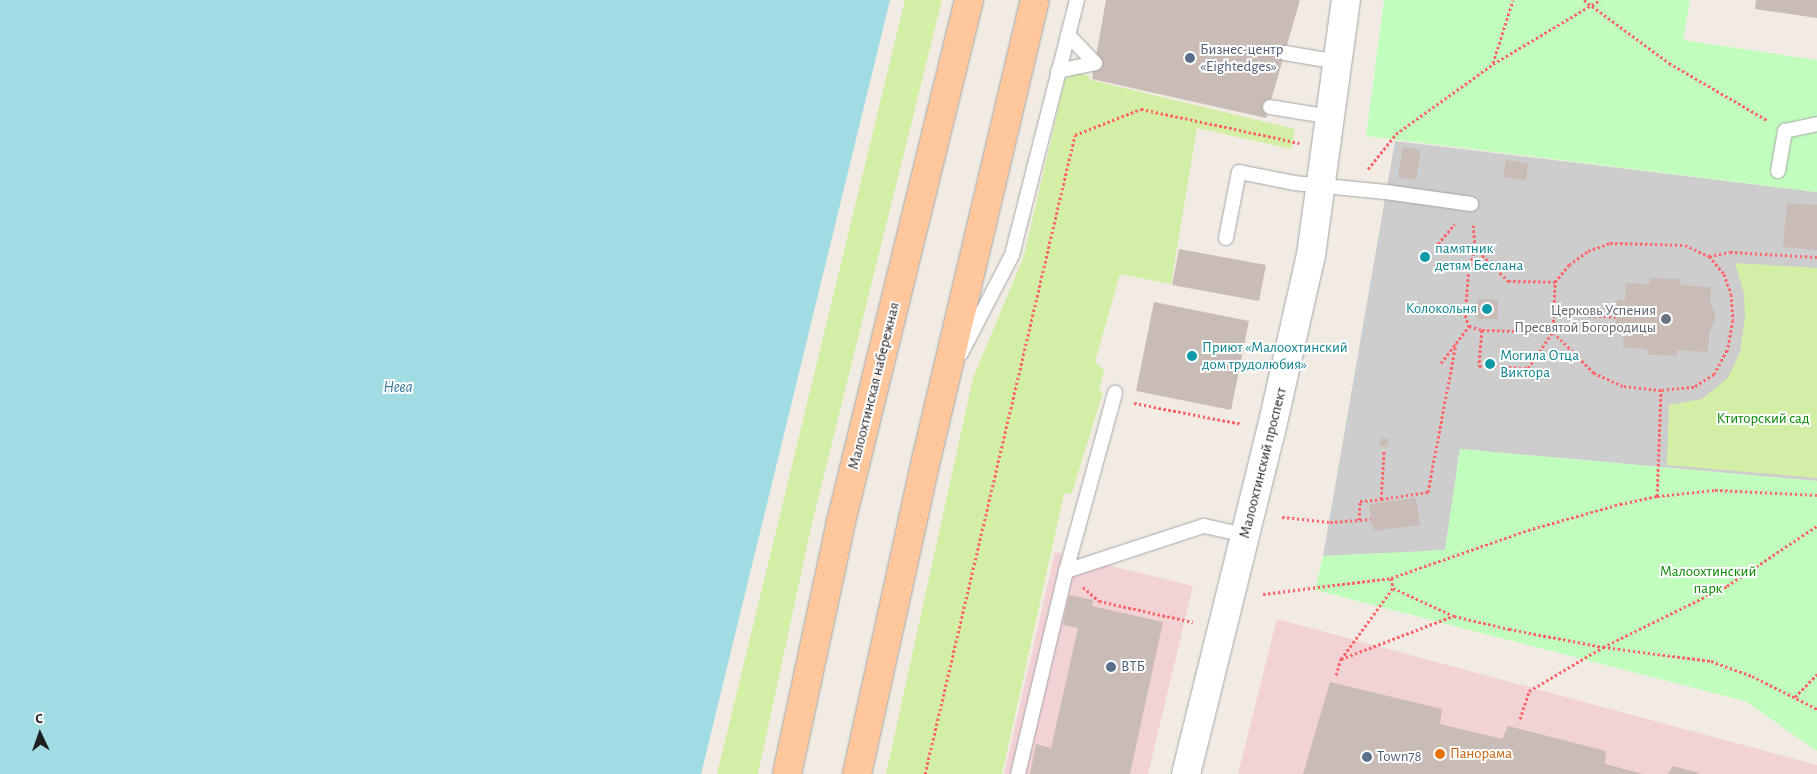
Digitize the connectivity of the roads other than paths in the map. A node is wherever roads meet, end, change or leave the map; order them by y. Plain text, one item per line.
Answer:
1 (969, 0) edge
2 (1035, 0) edge
3 (1077, 0) edge
4 (1346, 0) edge
5 (1068, 35) junction
6 (1285, 53) dead end
7 (1338, 62) junction
8 (1058, 71) junction
9 (1270, 106) dead end
10 (1331, 118) junction
11 (1817, 124) edge
12 (1778, 171) dead end
13 (1322, 186) junction
14 (1471, 204) road end
15 (1226, 238) dead end
16 (944, 385) junction
17 (1115, 396) road end
18 (1245, 536) junction
19 (1066, 571) junction
20 (787, 774) edge
21 (856, 774) edge
22 (1018, 774) edge
23 (1186, 774) edge

1 - 20 main road, Малоохтинская набережная
2 - 16 main road
3 - 5 lane
4 - 7 street, Малоохтинский проспект
5 - 8 lane
5 - 8 lane
6 - 7 lane
7 - 10 street, Малоохтинский проспект
8 - 16 lane
9 - 10 lane
10 - 13 street, Малоохтинский проспект
11 - 12 lane
13 - 14 lane
13 - 15 lane
13 - 18 street, Малоохтинский проспект
16 - 21 main road
17 - 19 lane
18 - 19 lane
18 - 23 street, Малоохтинский проспект
19 - 22 lane

